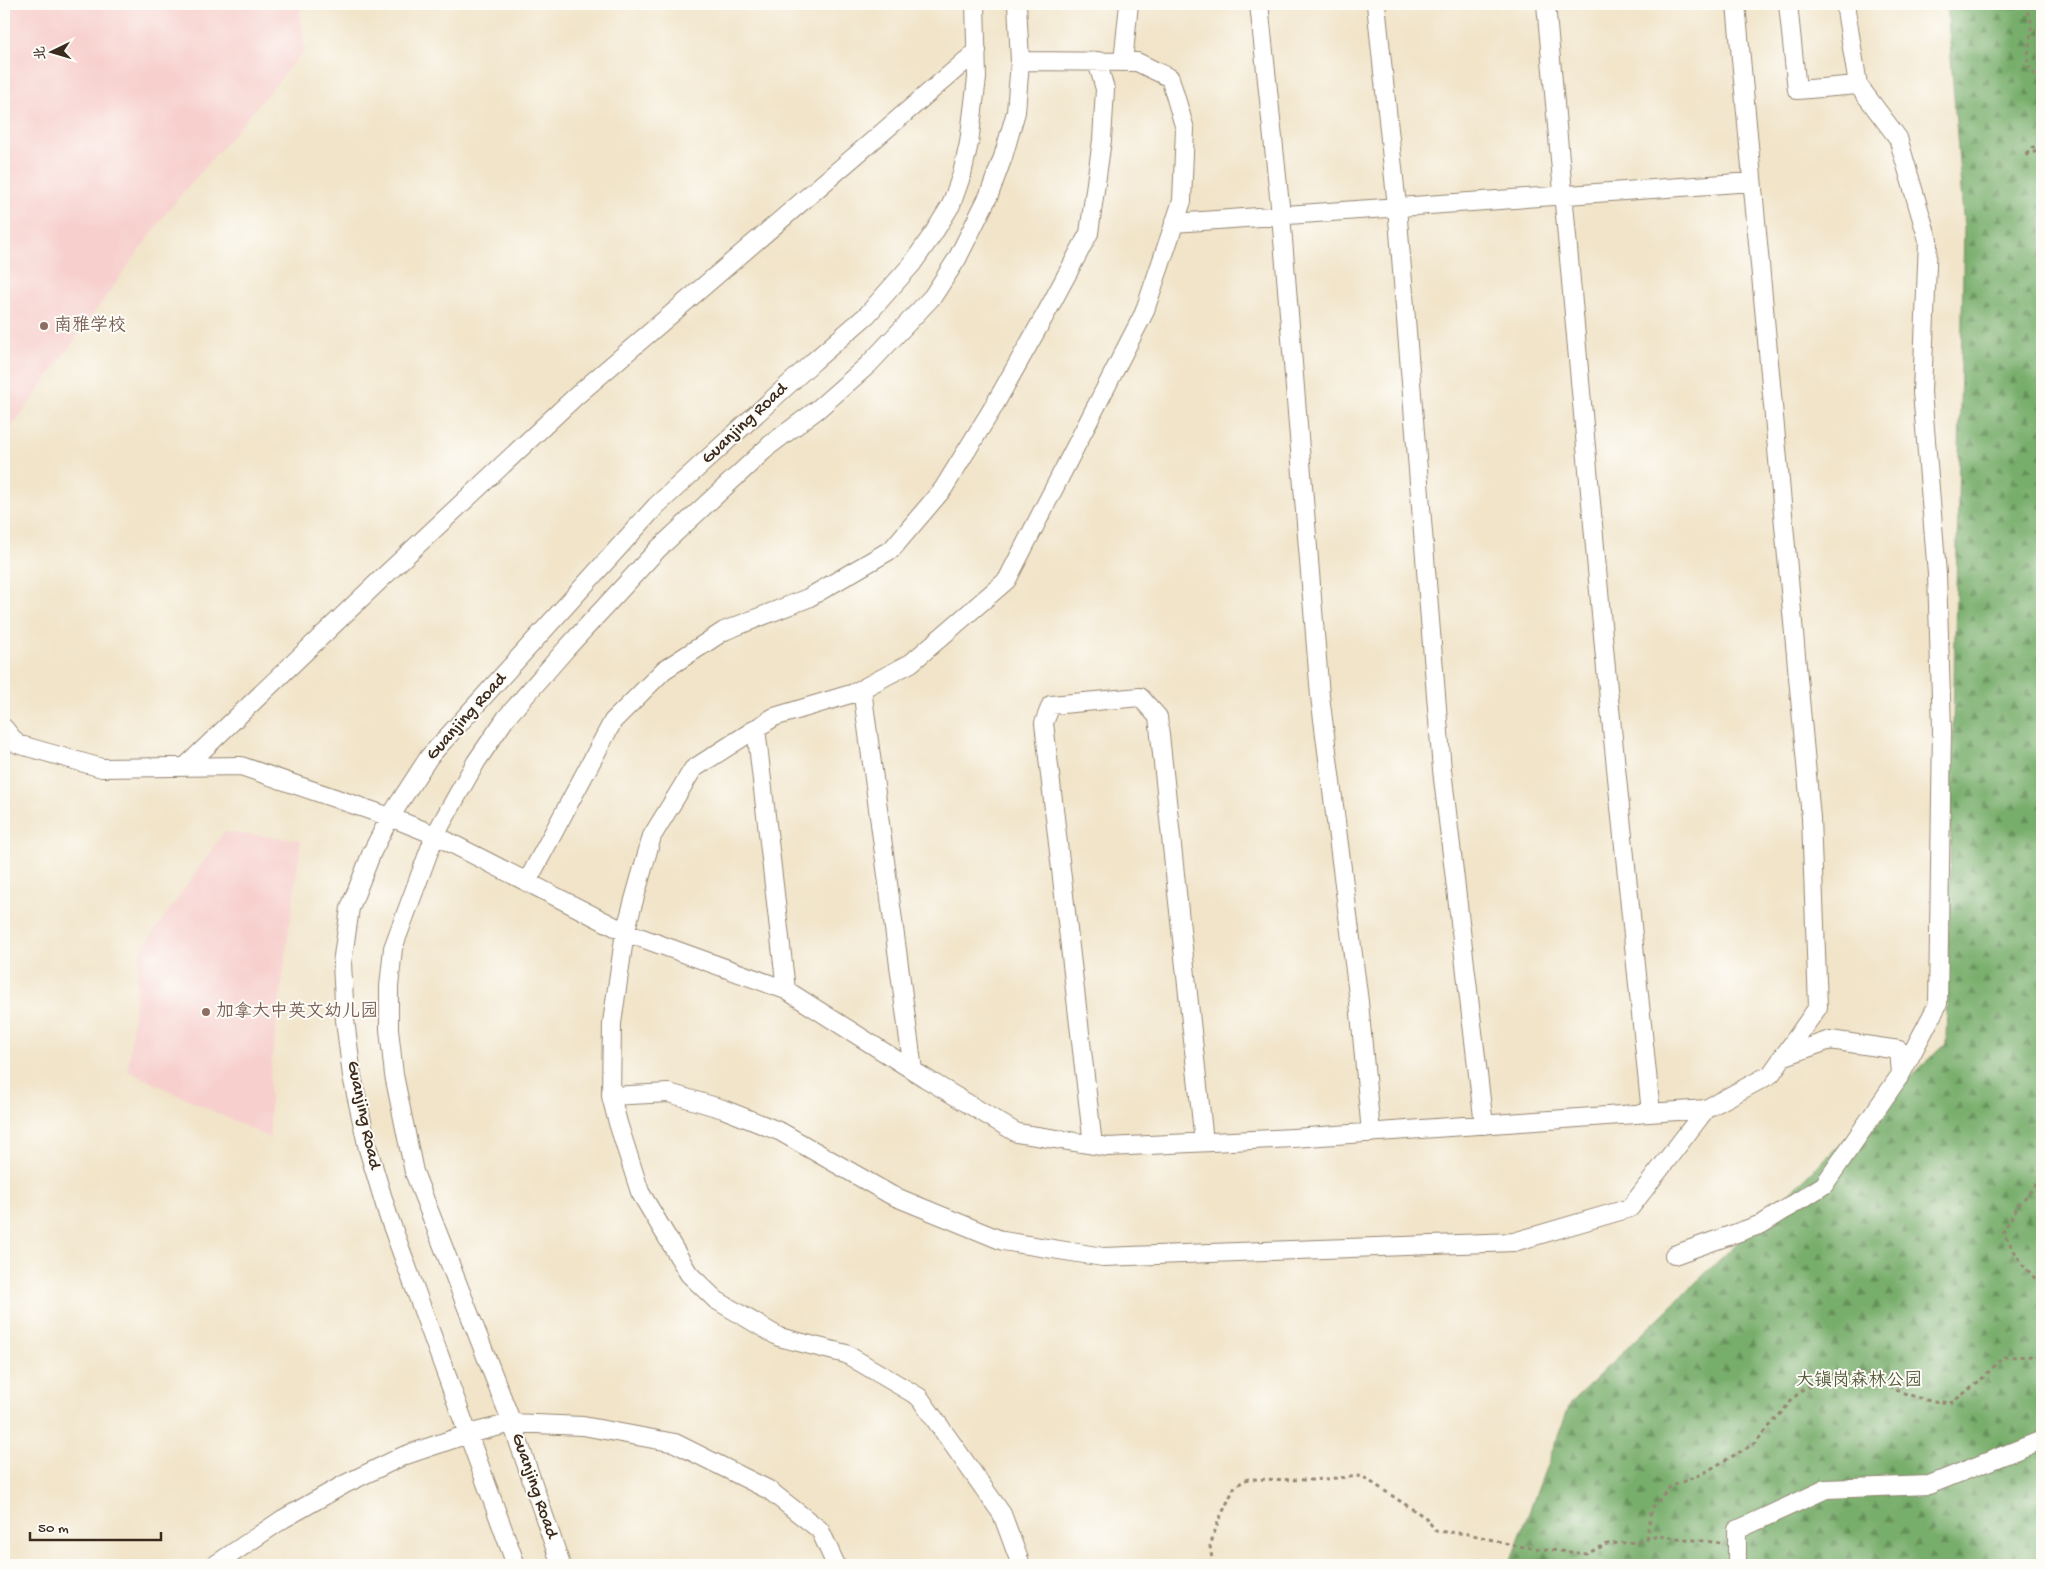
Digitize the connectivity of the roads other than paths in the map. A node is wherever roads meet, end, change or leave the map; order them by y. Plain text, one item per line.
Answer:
1 (975, 4) edge
2 (1017, 4) edge
3 (1129, 4) edge
4 (1259, 4) edge
5 (1376, 4) edge
6 (1546, 4) edge
7 (1736, 4) edge
8 (1788, 4) edge
9 (1845, 4) edge
10 (978, 51) junction
11 (1097, 61) junction
12 (1020, 62) junction
13 (1123, 62) junction
14 (1858, 85) junction
15 (1752, 182) junction
16 (1564, 195) junction
17 (1396, 207) junction
18 (1281, 215) junction
19 (1174, 223) junction
20 (862, 689) junction
21 (4, 728) edge
22 (756, 728) junction
23 (186, 766) junction
24 (390, 817) junction
25 (435, 835) junction
26 (527, 882) junction
27 (625, 932) junction
28 (786, 990) junction
29 (1782, 1058) junction
30 (912, 1070) junction
31 (1901, 1074) junction
32 (611, 1096) junction
33 (1706, 1109) junction
34 (1651, 1113) junction
35 (1484, 1125) junction
36 (1371, 1133) junction
37 (1204, 1142) junction
38 (1093, 1145) junction
39 (1674, 1255) dead end
40 (512, 1423) junction
41 (468, 1434) junction
42 (2042, 1440) edge
43 (215, 1565) edge
44 (516, 1565) edge
45 (561, 1565) edge
46 (836, 1565) edge
47 (1021, 1565) edge
48 (1737, 1565) edge

1 - 10 street, Guanjing Road
2 - 12 street, Guanjing Road
3 - 13 street
4 - 18 street
5 - 17 street
6 - 16 street
7 - 15 street
8 - 14 street
9 - 14 street
10 - 23 street
10 - 24 street, Guanjing Road
11 - 12 street
11 - 13 street
11 - 26 street
12 - 25 street, Guanjing Road
13 - 19 street
14 - 31 street
15 - 16 street
15 - 29 street
16 - 17 street
16 - 34 street
17 - 18 street
17 - 35 street
18 - 19 street
18 - 36 street
19 - 20 street
20 - 22 street
20 - 30 street
21 - 23 street
22 - 27 street
22 - 28 street
23 - 24 street
24 - 25 street
24 - 41 street, Guanjing Road
25 - 26 street
25 - 40 street, Guanjing Road
26 - 27 street
27 - 28 street
27 - 32 street
28 - 30 street
29 - 31 street
29 - 33 street
30 - 38 street
31 - 39 street
32 - 33 street
32 - 47 street
33 - 34 street
34 - 35 street
35 - 36 street
36 - 37 street
37 - 38 street
37 - 38 street
40 - 41 street
40 - 45 street, Guanjing Road
40 - 46 street
41 - 43 street
41 - 44 street, Guanjing Road
42 - 48 street

